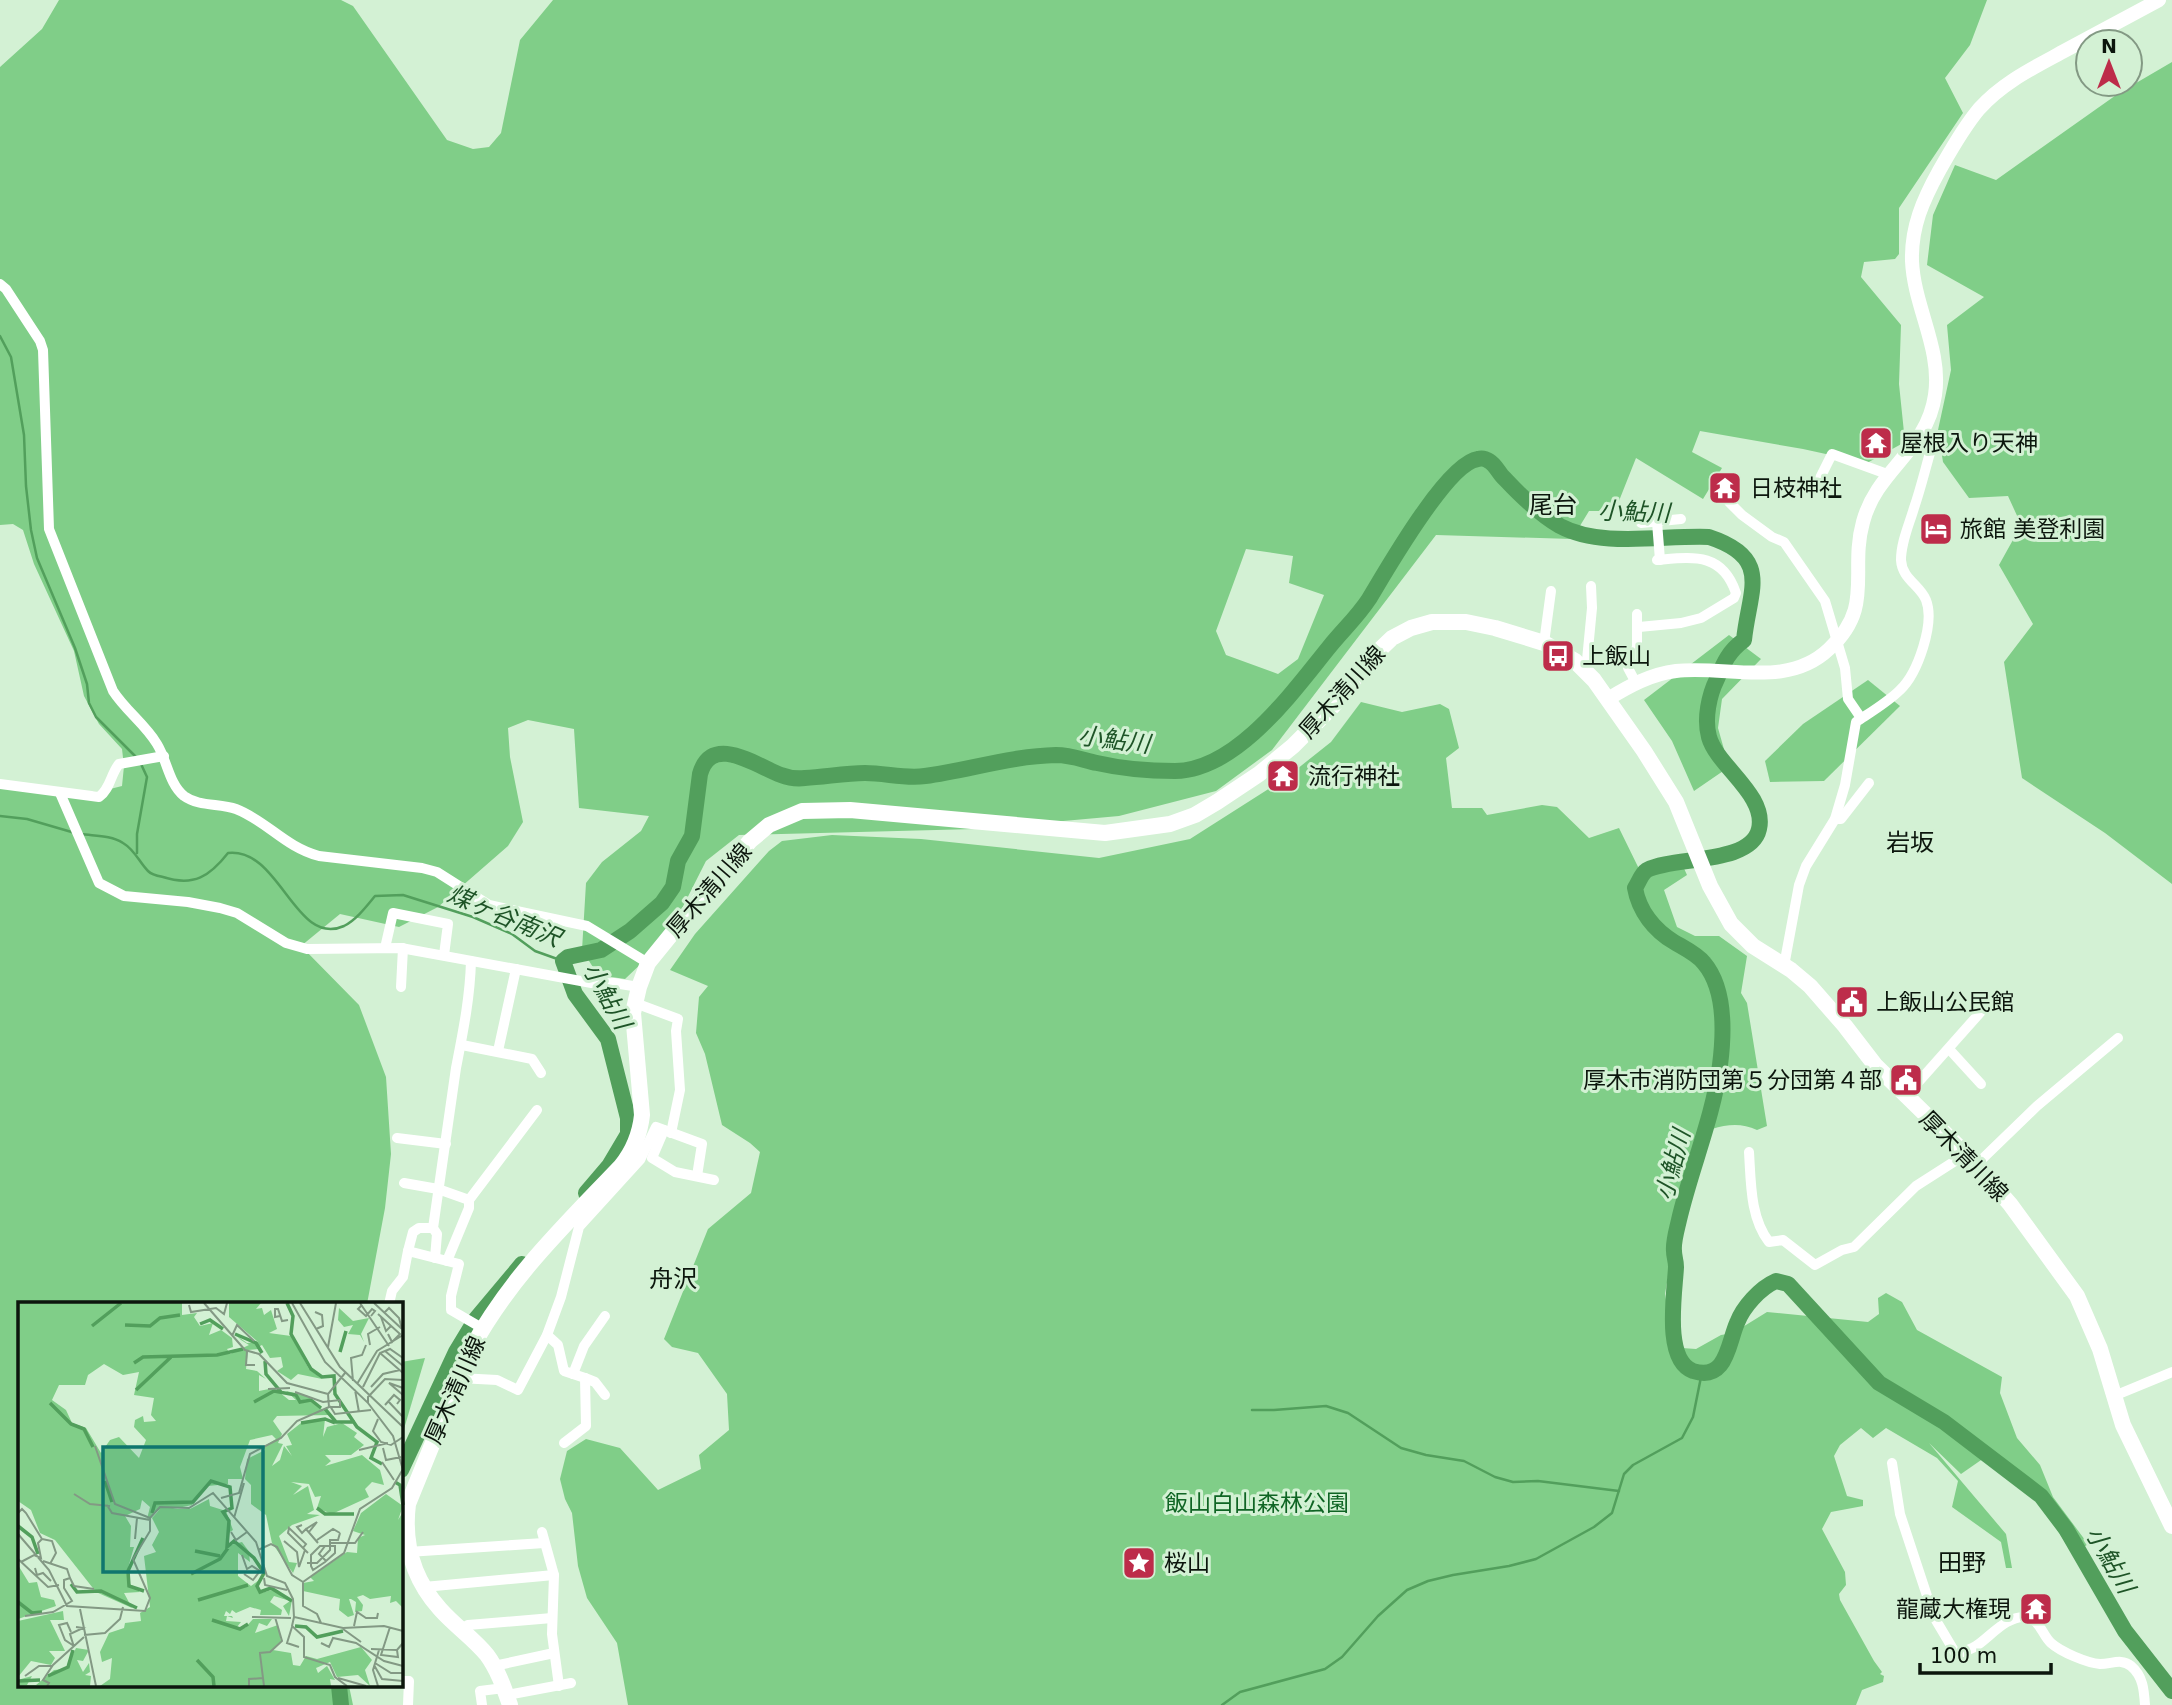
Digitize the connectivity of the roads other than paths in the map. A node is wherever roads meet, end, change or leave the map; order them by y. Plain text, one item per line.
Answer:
1 (2159, 0) edge
2 (0, 284) edge
3 (1920, 438) junction
4 (1887, 474) junction
5 (1817, 484) dead end
6 (1728, 502) dead end
7 (1681, 519) dead end
8 (1641, 523) dead end
9 (1657, 523) junction
10 (1591, 586) dead end
11 (1551, 591) dead end
12 (1637, 614) dead end
13 (1639, 628) junction
14 (1837, 641) junction
15 (1544, 643) junction
16 (1578, 664) junction
17 (1636, 683) junction
18 (1608, 699) junction
19 (1861, 718) junction
20 (164, 755) junction
21 (1869, 783) dead end
22 (0, 784) edge
23 (60, 793) junction
24 (1835, 819) junction
25 (385, 948) junction
26 (403, 948) junction
27 (444, 955) junction
28 (471, 961) junction
29 (648, 963) junction
30 (1784, 966) junction
31 (521, 970) junction
32 (401, 988) dead end
33 (637, 995) junction
34 (1986, 1006) dead end
35 (2118, 1038) dead end
36 (462, 1045) junction
37 (1949, 1049) junction
38 (498, 1051) junction
39 (541, 1073) dead end
40 (1982, 1084) dead end
41 (1906, 1097) junction
42 (537, 1110) dead end
43 (667, 1131) junction
44 (397, 1138) dead end
45 (446, 1144) junction
46 (1749, 1152) dead end
47 (1971, 1160) junction
48 (624, 1170) junction
49 (698, 1176) junction
50 (714, 1180) dead end
51 (404, 1183) dead end
52 (438, 1189) junction
53 (469, 1200) junction
54 (432, 1228) junction
55 (408, 1251) junction
56 (435, 1258) junction
57 (447, 1261) junction
58 (389, 1302) edge
59 (606, 1316) dead end
60 (479, 1326) junction
61 (547, 1335) junction
62 (2172, 1372) edge
63 (573, 1374) junction
64 (458, 1378) junction
65 (585, 1378) junction
66 (605, 1395) dead end
67 (2114, 1396) junction
68 (564, 1443) dead end
69 (1892, 1463) dead end
70 (2172, 1525) edge
71 (408, 1552) junction
72 (554, 1575) junction
73 (424, 1587) junction
74 (552, 1618) junction
75 (462, 1629) junction
76 (554, 1653) junction
77 (494, 1666) junction
78 (402, 1681) edge
79 (570, 1684) dead end
80 (559, 1686) junction
81 (507, 1696) edge
82 (408, 1705) edge
83 (482, 1705) edge
84 (2145, 1705) edge

1 - 3 street
2 - 20 street
3 - 4 street
3 - 19 street
4 - 5 street
4 - 14 street
6 - 14 street
7 - 9 street
8 - 9 street
9 - 13 street
10 - 16 street
11 - 15 street
12 - 13 street
13 - 17 street
14 - 17 street
14 - 19 street
15 - 16 main road, 厚木清川線
15 - 29 main road, 厚木清川線
16 - 18 main road, 厚木清川線
17 - 18 street
18 - 30 main road, 厚木清川線
19 - 24 street
20 - 23 street
20 - 29 street
21 - 24 street
22 - 23 street
23 - 25 street
24 - 30 street
25 - 26 street
25 - 27 street
26 - 27 street
26 - 32 street
27 - 28 street
28 - 31 street
28 - 36 street
29 - 33 main road, 厚木清川線
30 - 41 main road, 厚木清川線
31 - 33 street
31 - 38 street
33 - 43 street
33 - 48 main road, 厚木清川線
34 - 37 street
35 - 47 street
36 - 38 street
36 - 45 street
37 - 40 street
37 - 41 street
38 - 39 street
41 - 47 main road, 厚木清川線
42 - 53 street
43 - 48 street
43 - 49 street
43 - 49 street
44 - 45 street
45 - 52 street
46 - 47 street
47 - 67 main road, 厚木清川線
48 - 60 main road, 厚木清川線
48 - 61 street
49 - 50 street
51 - 52 street
52 - 53 street
52 - 54 street
53 - 57 street
54 - 55 street
54 - 56 street
55 - 56 street
55 - 58 street
56 - 57 street
57 - 60 street
59 - 63 street
60 - 64 main road, 厚木清川線
61 - 63 street
61 - 64 street
62 - 67 street
63 - 65 street
64 - 71 main road, 厚木清川線
65 - 66 street
65 - 68 street
67 - 70 main road, 厚木清川線
69 - 84 street
71 - 72 street
71 - 73 main road, 厚木清川線
72 - 73 street
72 - 74 street
73 - 75 main road, 厚木清川線
74 - 75 street
74 - 76 street
75 - 77 main road, 厚木清川線
76 - 77 street
76 - 80 street
77 - 81 main road, 厚木清川線
78 - 82 street
79 - 80 street
80 - 81 street
81 - 83 street

